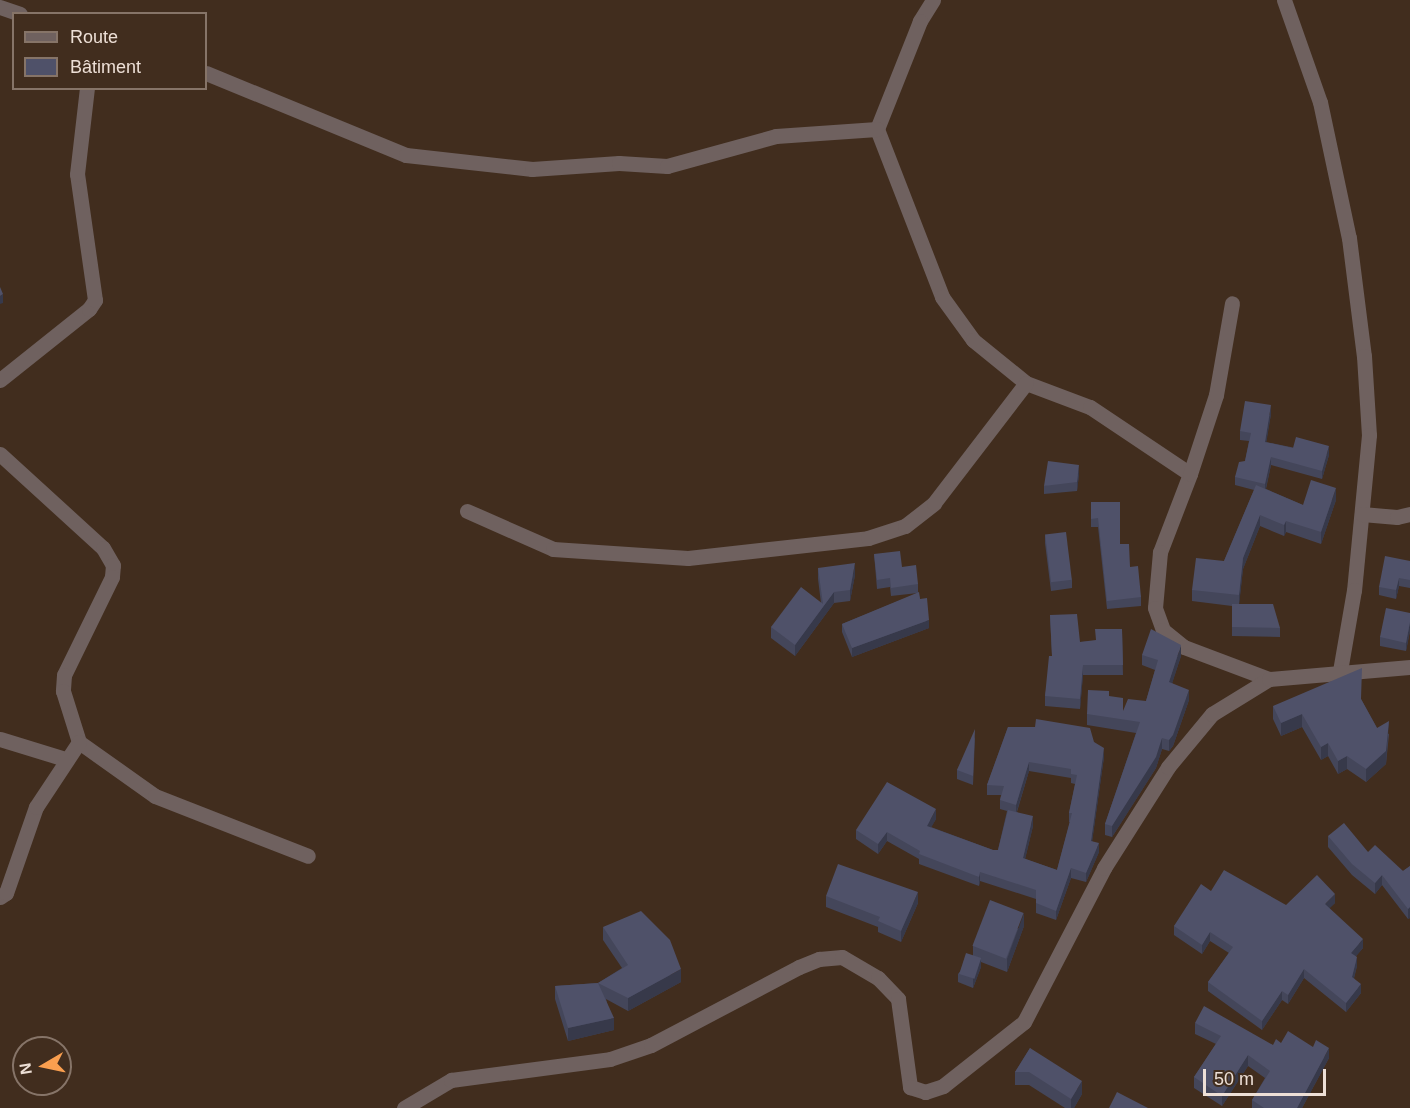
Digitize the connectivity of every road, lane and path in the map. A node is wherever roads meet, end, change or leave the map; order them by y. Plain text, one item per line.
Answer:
1 (933, 0) edge
2 (1284, 0) edge
3 (0, 7) edge
4 (14, 12) edge
5 (207, 73) edge
6 (87, 90) edge
7 (877, 129) junction
8 (1232, 303) dead end
9 (0, 380) edge
10 (1026, 383) junction
11 (0, 454) edge
12 (1190, 474) junction
13 (467, 511) dead end
14 (1362, 514) junction
15 (1410, 514) edge
16 (1410, 667) edge
17 (1340, 671) junction
18 (1269, 679) junction
19 (0, 739) edge
20 (79, 742) junction
21 (65, 759) junction
22 (308, 856) dead end
23 (0, 897) edge
24 (404, 1108) edge

1 - 7 street
2 - 14 street
3 - 4 street
5 - 7 street
6 - 9 street
7 - 10 street
8 - 12 street
10 - 12 street
10 - 13 street
11 - 20 street
12 - 18 street
14 - 15 street
14 - 17 street
16 - 17 street
17 - 18 street
18 - 24 street
19 - 21 street
20 - 21 street
20 - 22 street
21 - 23 street

